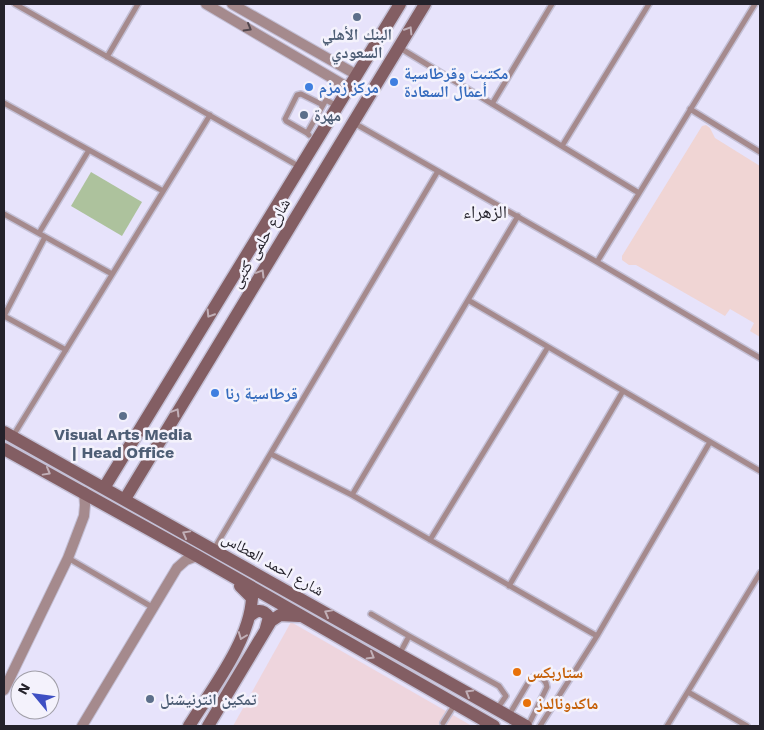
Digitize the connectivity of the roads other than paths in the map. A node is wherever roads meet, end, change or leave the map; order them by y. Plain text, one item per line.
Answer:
1 (14, 4) edge
2 (138, 4) edge
3 (206, 4) edge
4 (232, 4) edge
5 (400, 4) edge
6 (425, 4) edge
7 (552, 4) edge
8 (649, 4) edge
9 (754, 4) edge
10 (399, 47) junction
11 (107, 57) junction
12 (356, 75) junction
13 (349, 88) junction
14 (4, 103) edge
15 (492, 104) junction
16 (323, 105) junction
17 (338, 106) junction
18 (690, 109) junction
19 (210, 115) junction
20 (322, 120) junction
21 (352, 122) junction
22 (312, 136) junction
23 (562, 146) junction
24 (89, 150) junction
25 (760, 152) edge
26 (300, 167) junction
27 (438, 171) junction
28 (163, 191) junction
29 (639, 193) junction
30 (4, 214) edge
31 (518, 216) junction
32 (39, 233) junction
33 (45, 237) junction
34 (597, 262) junction
35 (112, 274) junction
36 (468, 300) junction
37 (4, 316) edge
38 (548, 347) junction
39 (66, 350) junction
40 (760, 358) edge
41 (623, 391) junction
42 (8, 434) edge
43 (710, 442) junction
44 (4, 449) edge
45 (271, 454) junction
46 (121, 460) junction
47 (760, 471) edge
48 (138, 475) junction
49 (104, 488) junction
50 (84, 492) junction
51 (352, 495) junction
52 (125, 499) junction
53 (430, 540) junction
54 (214, 549) junction
55 (197, 556) junction
56 (68, 558) junction
57 (760, 574) edge
58 (234, 578) junction
59 (509, 586) junction
60 (152, 607) junction
61 (371, 614) dead end
62 (301, 616) junction
63 (249, 617) junction
64 (266, 628) junction
65 (409, 636) junction
66 (597, 636) junction
67 (400, 654) junction
68 (4, 690) edge
69 (688, 692) junction
70 (455, 704) junction
71 (497, 710) junction
72 (509, 716) junction
73 (443, 723) dead end
74 (82, 726) edge
75 (189, 726) edge
76 (208, 726) edge
77 (494, 726) edge
78 (527, 726) edge
79 (540, 726) edge
80 (667, 726) edge
81 (747, 726) edge

1 - 11 lane
2 - 11 lane
3 -> 13 street
4 - 12 street
5 - 12 street, شارع حلمى كتبى
10 -> 6 street, شارع حلمى كتبى
7 - 15 lane
8 - 23 lane
9 - 18 lane
10 - 15 lane
10 - 21 street, شارع حلمى كتبى
11 - 19 lane
12 - 13 street, شارع حلمى كتبى
13 - 17 street, شارع حلمى كتبى
14 - 24 lane
15 - 23 lane
16 - 17 lane
16 - 20 lane
16 - 22 lane
17 - 20 street, شارع حلمى كتبى
18 - 25 lane
18 - 29 lane
19 - 26 lane
19 - 28 lane
20 - 22 street, شارع حلمى كتبى
21 - 27 lane
48 -> 21 street, شارع حلمى كتبى
22 - 26 street, شارع حلمى كتبى
23 - 29 lane
24 - 28 lane
24 - 32 lane
26 -> 46 street, شارع حلمى كتبى
27 - 31 lane
27 - 45 lane
28 - 35 lane
29 - 34 lane
30 - 32 lane
31 - 34 lane
31 - 36 lane
32 - 33 lane
33 - 35 lane
33 - 37 lane
34 - 40 lane
35 - 39 lane
36 - 38 lane
36 - 51 lane
37 - 39 lane
38 - 41 lane
38 - 53 lane
39 - 42 lane
41 - 43 lane
41 - 59 lane
42 - 49 street, شارع احمد العطاس
43 - 47 lane
43 - 66 lane
44 -> 50 street, شارع احمد العطاس
45 - 51 lane
45 - 54 lane
46 - 48 street
46 - 49 street, شارع حلمى كتبى
48 - 52 street, شارع حلمى كتبى
49 - 52 street, شارع احمد العطاس
50 - 55 street, شارع احمد العطاس
50 - 56 street
51 - 53 lane
54 -> 52 street, شارع احمد العطاس
53 - 59 lane
67 -> 54 street, شارع احمد العطاس
55 - 58 street, شارع احمد العطاس
55 - 60 street
56 - 60 lane
56 - 68 street
57 - 69 lane
58 - 62 street, شارع احمد العطاس
58 - 63 street
59 - 66 lane
60 - 74 street
61 - 65 lane
62 - 64 street
62 -> 70 street, شارع احمد العطاس
63 - 64 street
63 -> 75 street
64 - 76 street
65 - 67 lane
65 - 71 lane
66 - 79 lane
71 -> 67 street, شارع احمد العطاس
69 - 80 lane
69 - 81 lane
70 - 73 lane
70 - 77 street, شارع احمد العطاس
71 - 72 street, شارع احمد العطاس
72 - 78 street, شارع احمد العطاس
72 - 78 lane

